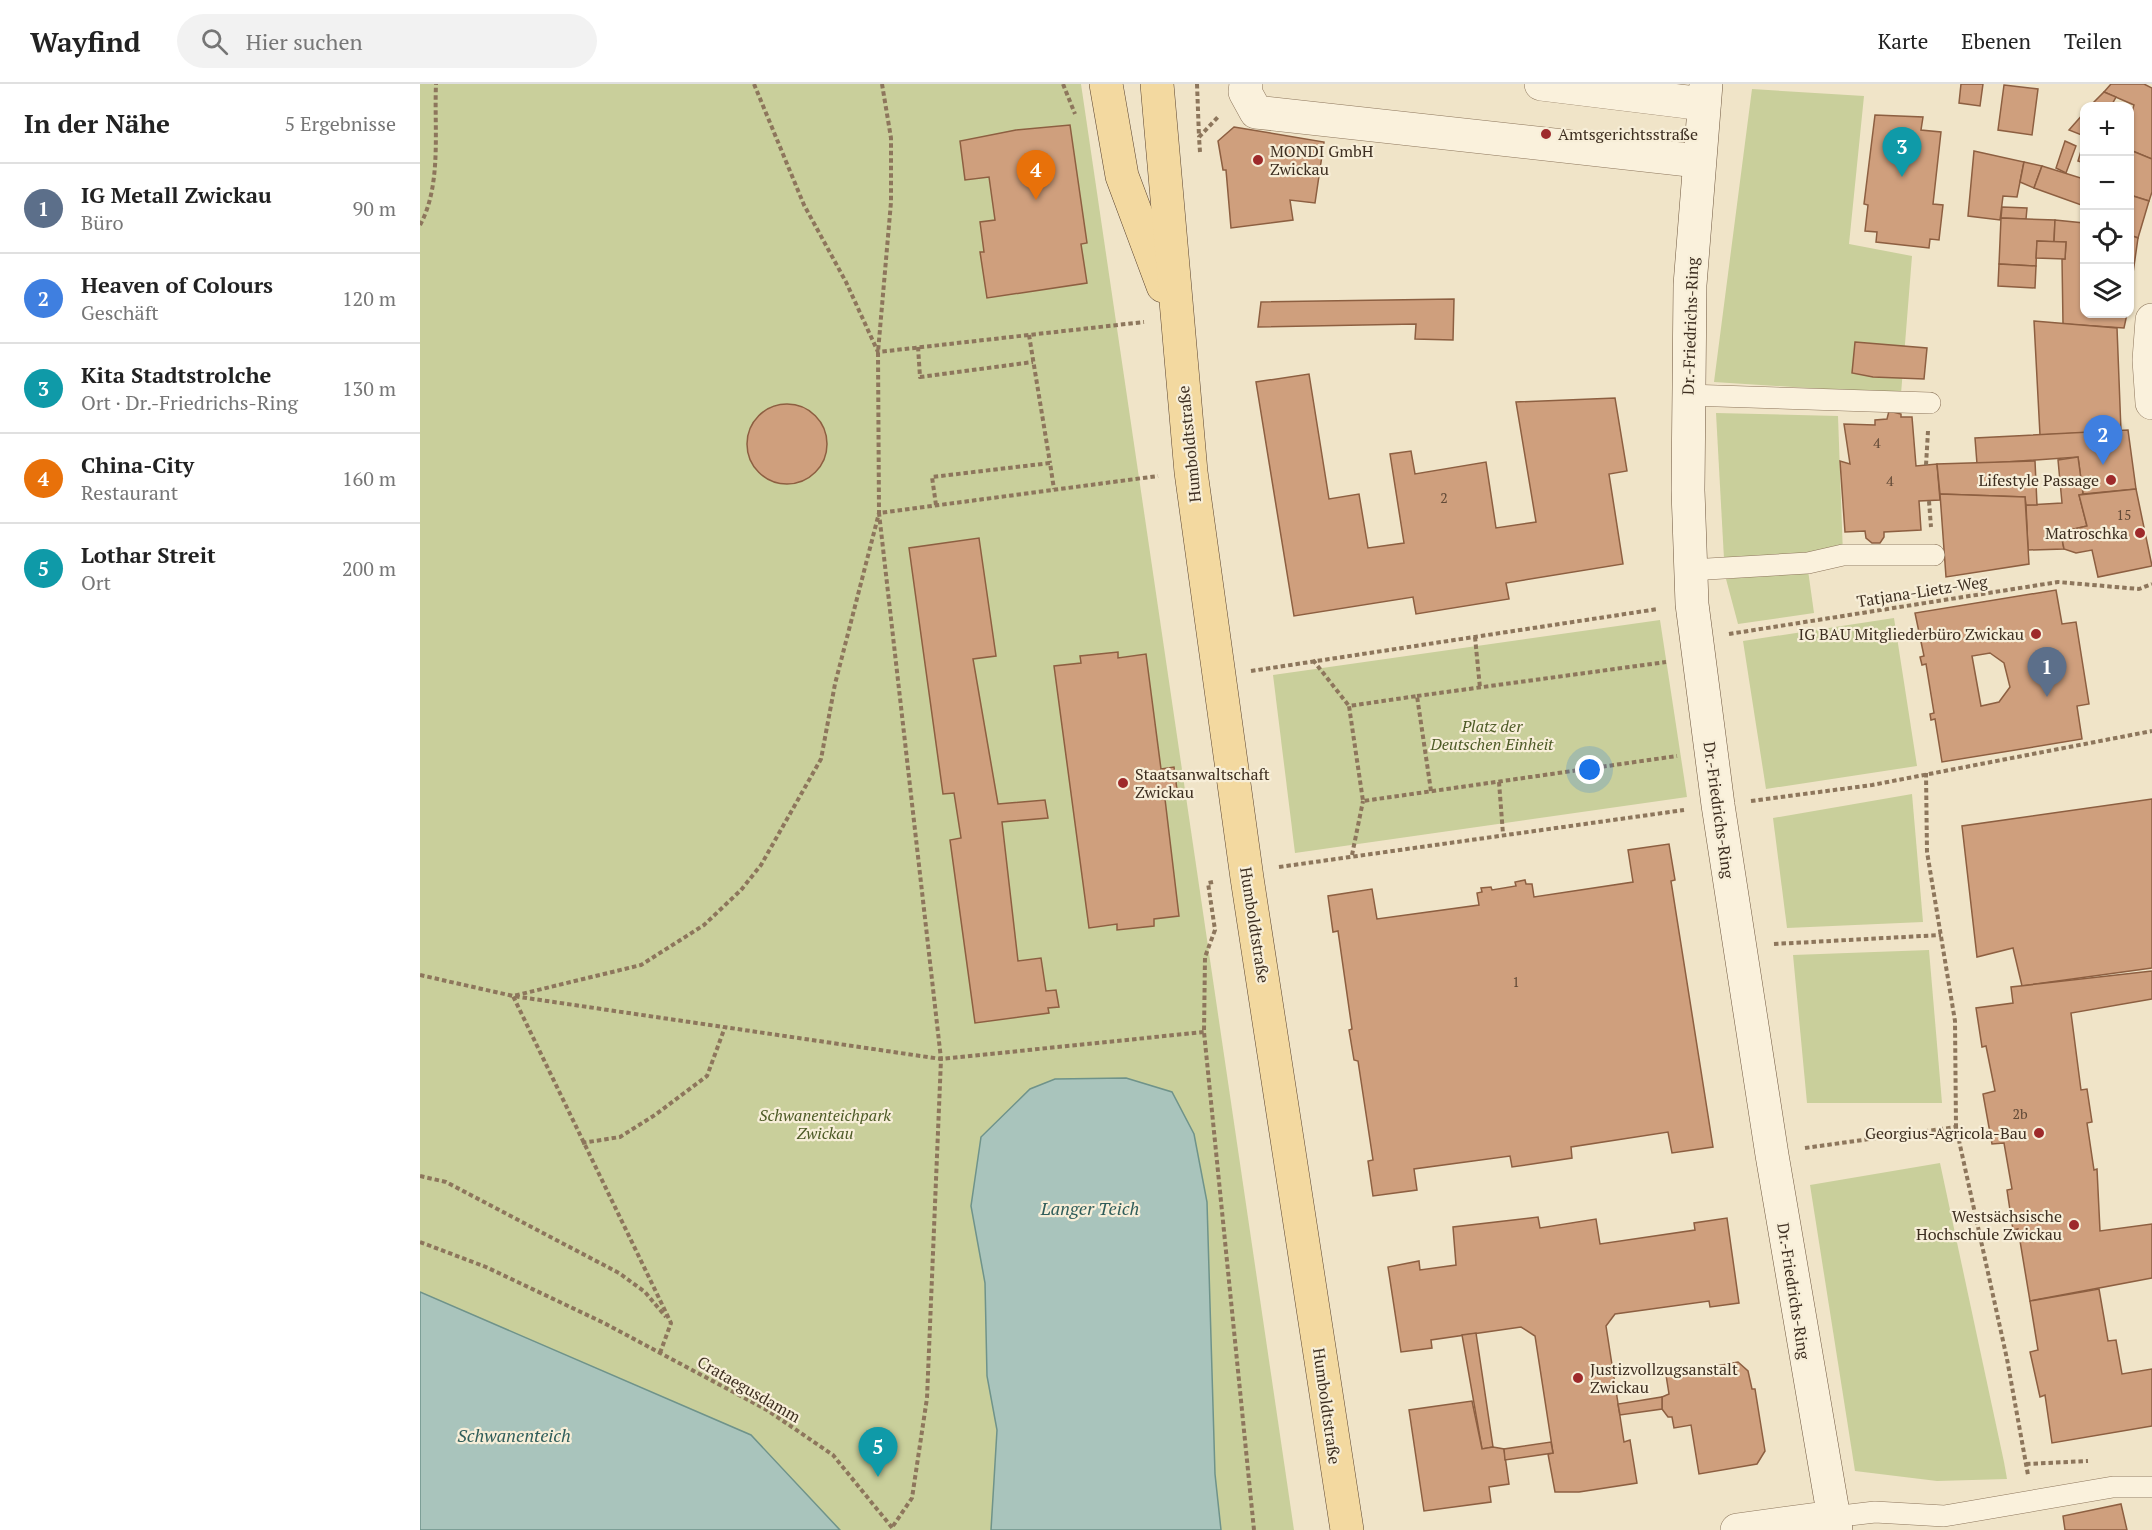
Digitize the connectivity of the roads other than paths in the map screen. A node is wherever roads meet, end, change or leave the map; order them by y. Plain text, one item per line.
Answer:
1 (1106, 84) edge
2 (1157, 84) edge
3 (1541, 84) edge
4 (1705, 94) edge
5 (1251, 98) edge
6 (1698, 161) junction
7 (1176, 318) junction
8 (2152, 320) edge
9 (1688, 395) junction
10 (1930, 403) road end
11 (2152, 404) edge
12 (1934, 555) dead end
13 (1690, 570) junction
14 (2152, 1487) edge
15 (1834, 1523) edge
16 (1347, 1530) edge
17 (1737, 1530) edge

1 - 7 main road, Humboldtstraße
2 - 7 main road, Humboldtstraße
3 - 4 main road
4 - 6 main road, Dr.-Friedrichs-Ring
5 - 6 main road
6 - 9 main road, Dr.-Friedrichs-Ring
7 - 16 main road, Humboldtstraße
8 - 11 main road
9 - 10 lane
9 - 13 main road, Dr.-Friedrichs-Ring
12 - 13 lane
13 - 15 main road, Dr.-Friedrichs-Ring
14 - 15 lane
15 - 17 main road

